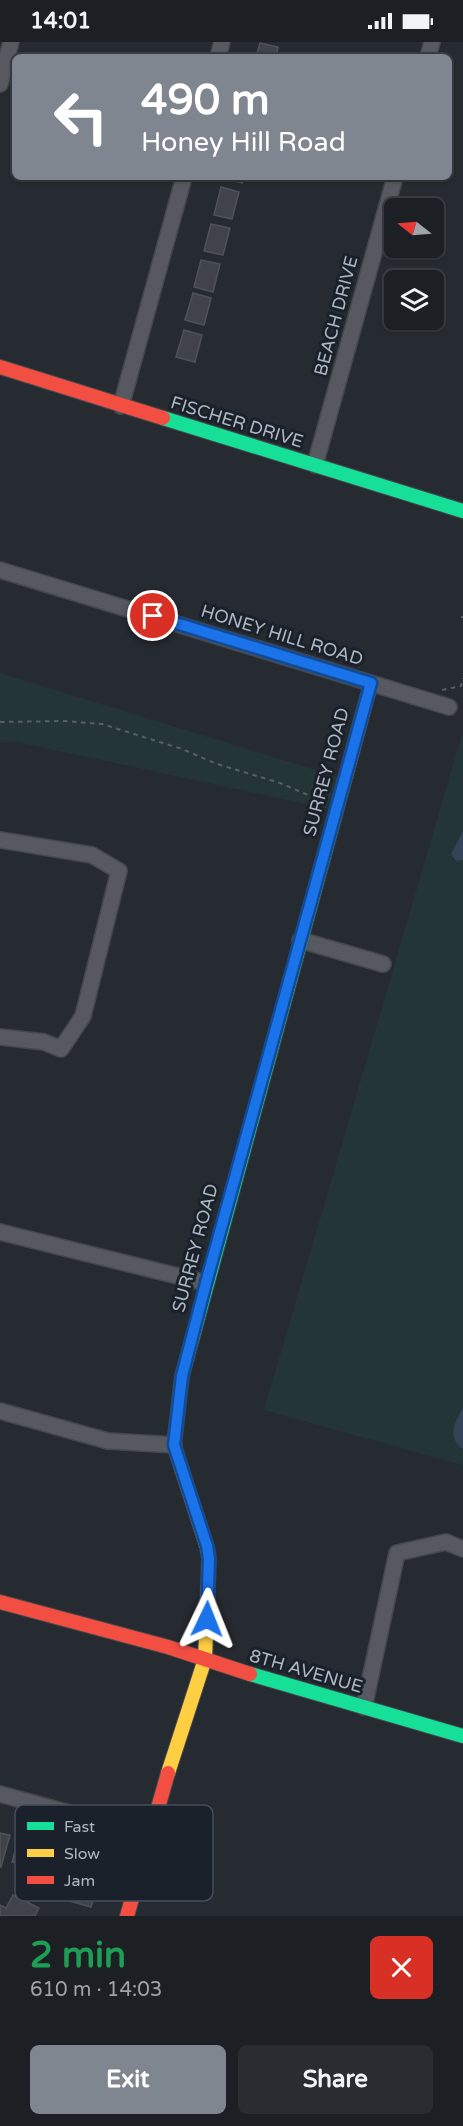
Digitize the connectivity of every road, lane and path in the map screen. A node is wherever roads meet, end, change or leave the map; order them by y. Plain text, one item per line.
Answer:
1 (11, 42) edge
2 (0, 84) edge
3 (183, 180) edge
4 (394, 180) edge
5 (0, 368) edge
6 (121, 406) junction
7 (315, 465) junction
8 (463, 511) edge
9 (0, 570) edge
10 (463, 678) edge
11 (371, 683) junction
12 (439, 690) dead end
13 (449, 706) dead end
14 (0, 722) edge
15 (320, 800) dead end
16 (0, 840) edge
17 (300, 940) junction
18 (383, 964) dead end
19 (0, 1037) edge
20 (0, 1232) edge
21 (206, 1283) junction
22 (0, 1411) edge
23 (174, 1445) junction
24 (463, 1548) edge
25 (0, 1602) edge
26 (205, 1659) junction
27 (364, 1707) junction
28 (463, 1736) edge
29 (0, 1794) edge
30 (40, 1805) edge
31 (158, 1805) edge
32 (131, 1901) edge
33 (127, 1916) edge

1 - 2 street
3 - 6 street
4 - 7 street, BEACH DRIVE
5 - 6 street, FISCHER DRIVE
6 - 7 street, FISCHER DRIVE
7 - 8 street, FISCHER DRIVE
9 - 11 street, HONEY HILL ROAD
10 - 12 path
11 - 13 street, HONEY HILL ROAD
11 - 17 street, SURREY ROAD
14 - 15 path
16 - 19 street
17 - 18 street
17 - 21 street, SURREY ROAD
20 - 21 street
21 - 23 street, SURREY ROAD
22 - 23 street
23 - 26 street, SURREY ROAD
24 - 27 street
25 - 26 street, 8TH AVENUE
26 - 27 street, 8TH AVENUE
26 - 31 street, SURREY ROAD
27 - 28 street, 8TH AVENUE
29 - 30 street
32 - 33 street, SURREY ROAD

